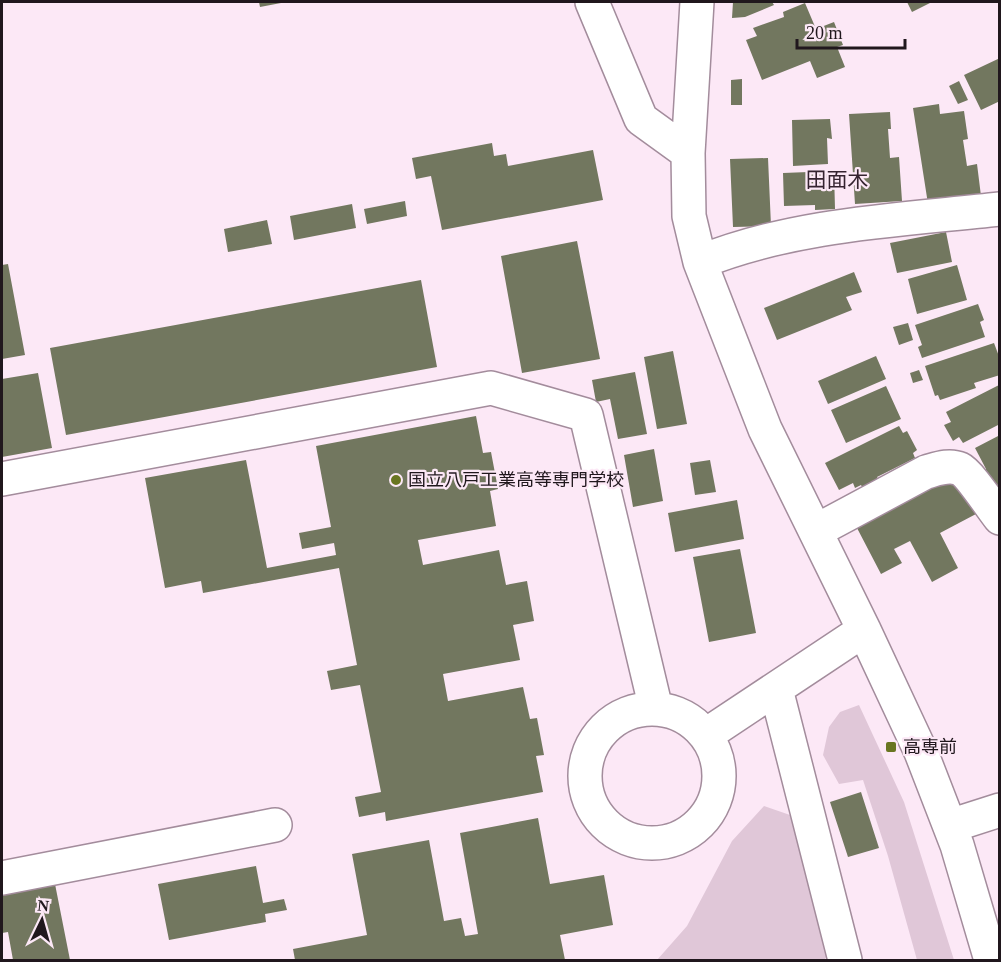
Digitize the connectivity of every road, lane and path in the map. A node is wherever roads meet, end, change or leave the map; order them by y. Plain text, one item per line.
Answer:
1 (592, 2) edge
2 (694, 6) edge
3 (688, 153) junction
4 (998, 212) edge
5 (700, 262) junction
6 (2, 479) edge
7 (999, 518) edge
8 (816, 531) junction
9 (864, 630) junction
10 (776, 689) junction
11 (656, 709) junction
12 (706, 735) junction
13 (999, 810) edge
14 (275, 825) dead end
15 (950, 826) junction
16 (2, 878) edge
17 (845, 960) edge
18 (991, 960) edge

1 - 3 street
2 - 3 street
3 - 5 street
4 - 5 street
5 - 8 street
6 - 11 street
7 - 8 street
8 - 9 street
9 - 10 street
9 - 15 street
10 - 12 street
10 - 17 street
11 - 12 street
11 - 12 street
13 - 15 street
14 - 16 street
15 - 18 street

